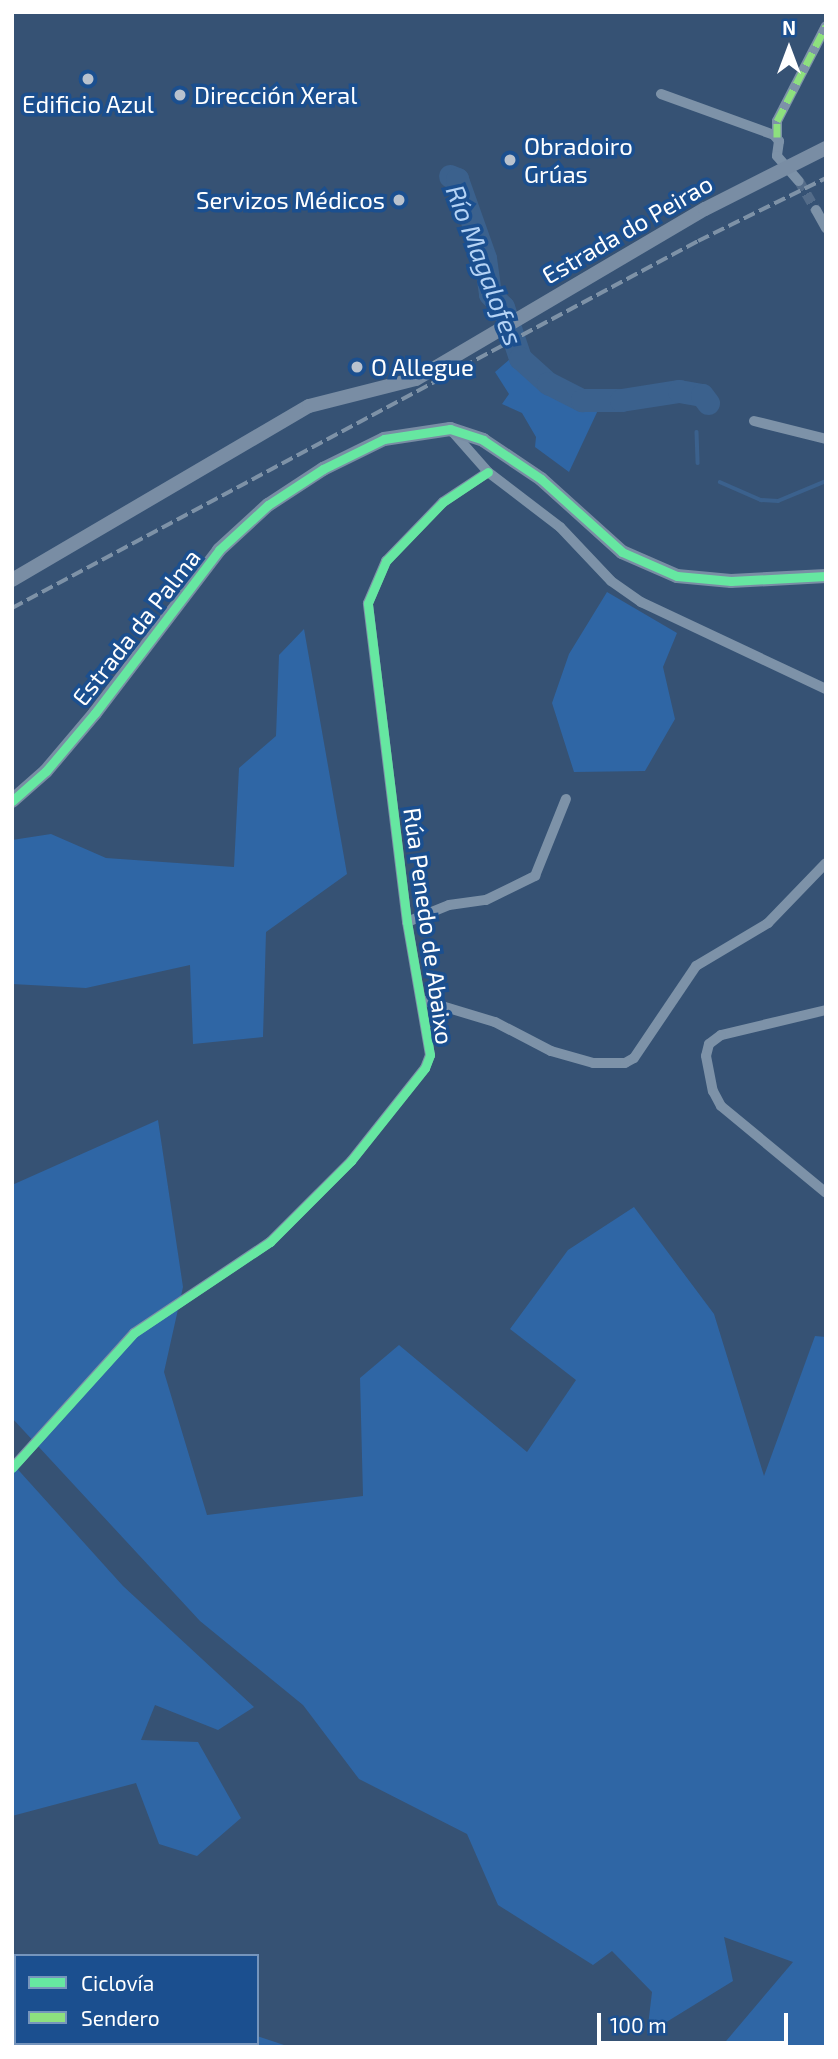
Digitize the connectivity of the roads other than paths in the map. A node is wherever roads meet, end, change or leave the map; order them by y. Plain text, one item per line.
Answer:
1 (826, 26) edge
2 (662, 94) dead end
3 (777, 137) junction
4 (826, 148) edge
5 (790, 166) junction
6 (799, 181) tunnel mouth
7 (816, 210) tunnel mouth
8 (826, 228) edge
9 (754, 421) dead end
10 (450, 429) junction
11 (826, 439) edge
12 (488, 472) junction
13 (826, 576) edge
14 (12, 580) edge
15 (826, 689) edge
16 (566, 799) dead end
17 (12, 801) edge
18 (826, 863) edge
19 (407, 922) junction
20 (422, 1000) junction
21 (826, 1010) edge
22 (826, 1193) edge
23 (12, 1468) edge

1 - 3 street
2 - 3 street
3 - 5 street
4 - 5 street, Estrada do Peirao
5 - 6 street
5 - 14 street, Estrada do Peirao
7 - 8 street
9 - 11 street
10 - 12 street
10 - 13 street
10 - 17 street, Estrada da Palma
12 - 15 street
12 - 19 street, Rúa Penedo de Abaixo
16 - 19 street
18 - 20 street
19 - 20 street, Rúa Penedo de Abaixo
20 - 23 street, Rúa Penedo de Abaixo
21 - 22 street

